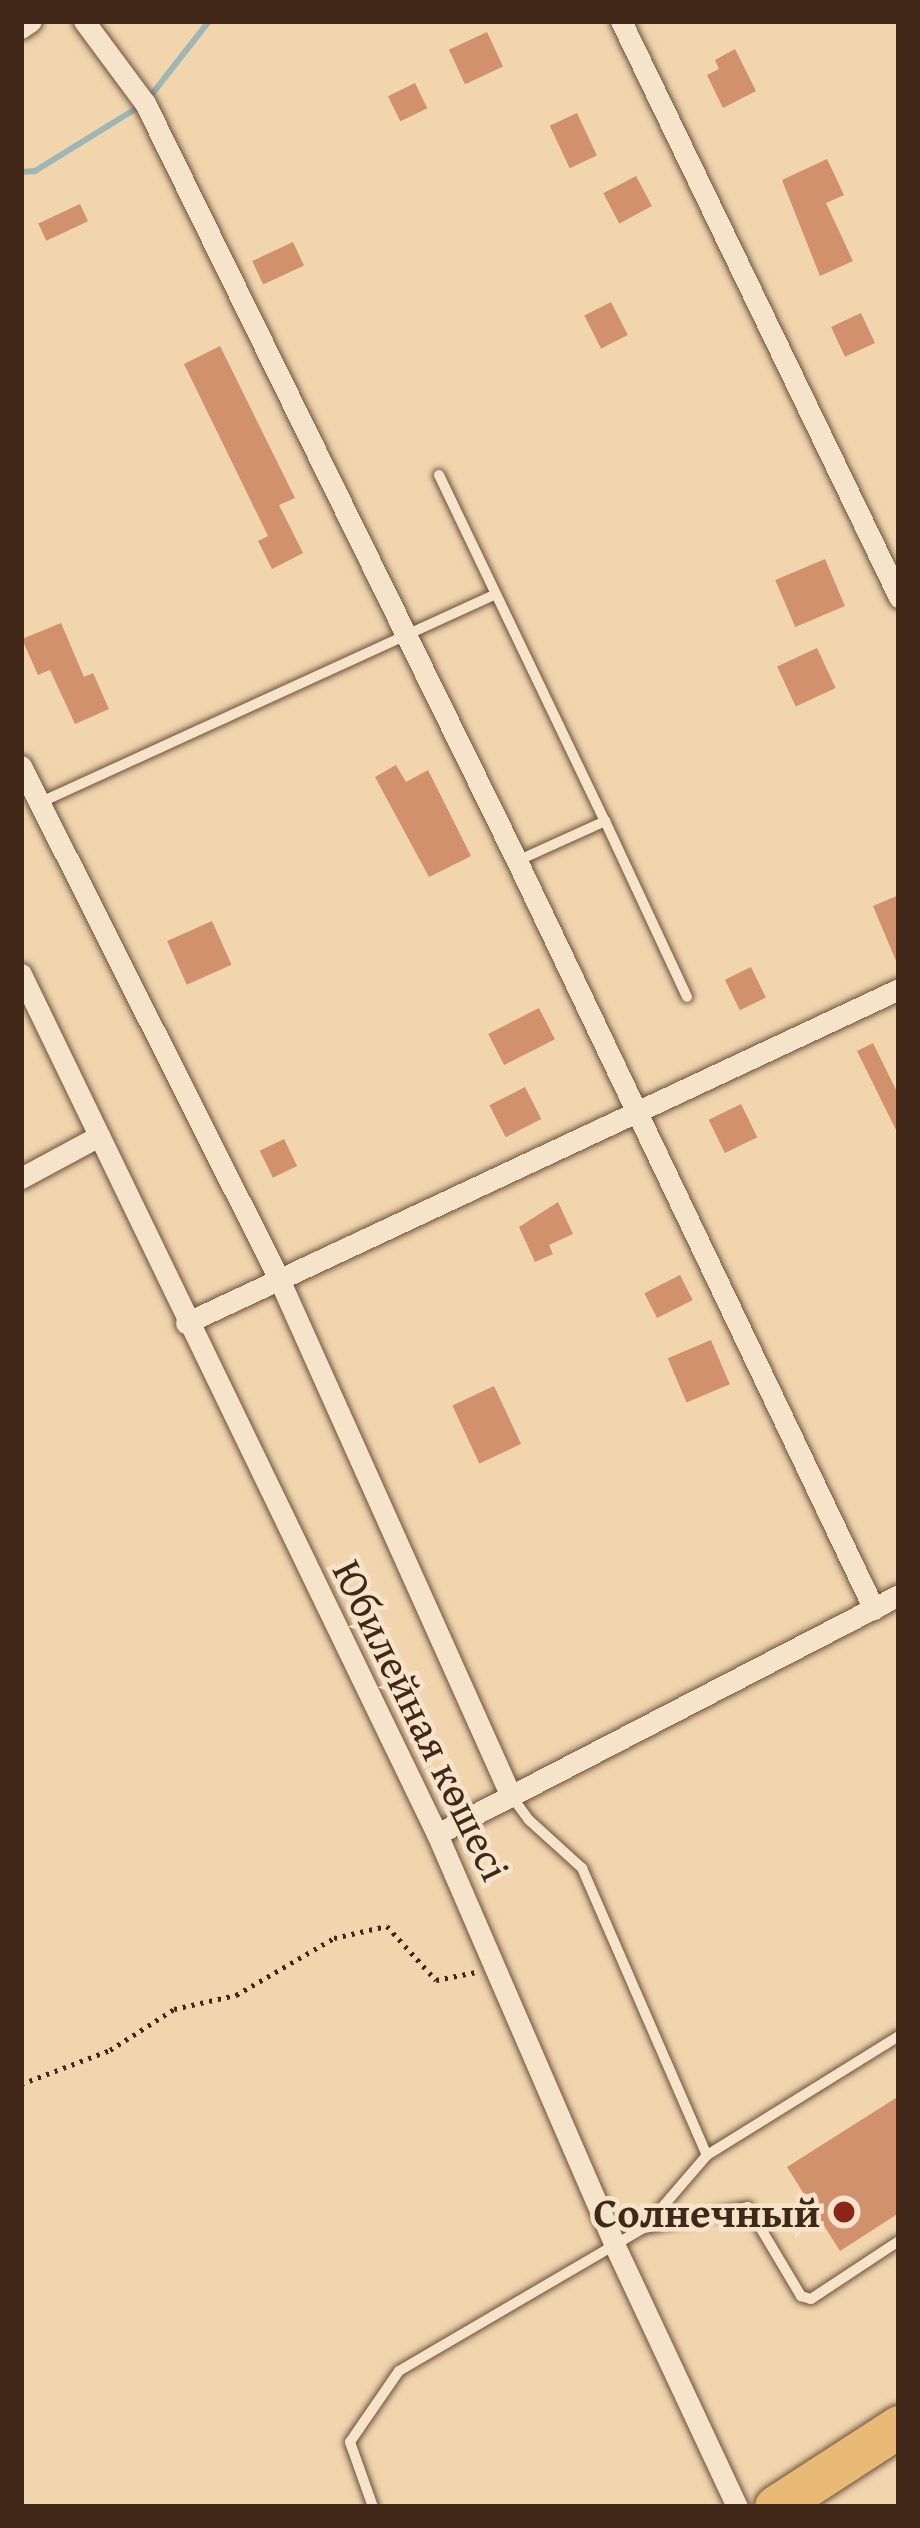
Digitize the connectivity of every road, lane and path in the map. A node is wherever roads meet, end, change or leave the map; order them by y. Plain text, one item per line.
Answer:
1 (31, 21) edge
2 (84, 21) edge
3 (621, 21) edge
4 (21, 28) edge
5 (439, 475) dead end
6 (494, 596) junction
7 (899, 597) edge
8 (405, 634) junction
9 (21, 766) edge
10 (39, 802) junction
11 (605, 820) junction
12 (517, 861) junction
13 (21, 974) edge
14 (899, 989) edge
15 (687, 997) dead end
16 (632, 1111) junction
17 (99, 1136) junction
18 (21, 1178) edge
19 (278, 1279) junction
20 (185, 1323) junction
21 (899, 1595) edge
22 (874, 1609) junction
23 (510, 1794) junction
24 (437, 1834) junction
25 (495, 1968) junction
26 (899, 2036) edge
27 (21, 2084) edge
28 (707, 2155) junction
29 (644, 2228) junction
30 (899, 2241) edge
31 (614, 2244) junction
32 (899, 2427) edge
33 (373, 2507) edge
34 (737, 2507) edge
35 (776, 2507) edge

1 - 4 street
2 - 8 street
3 - 7 street
5 - 6 lane
6 - 8 lane
6 - 11 lane
8 - 10 lane
8 - 12 street
9 - 10 street
10 - 19 street
11 - 12 lane
11 - 15 lane
12 - 16 street
13 - 17 street, Юбилейная көшесі
14 - 16 street
16 - 19 street
16 - 22 street
17 - 18 street
17 - 20 street, Юбилейная көшесі
19 - 20 street
19 - 23 street
20 - 24 street, Юбилейная көшесі
21 - 22 street
22 - 23 street
23 - 24 street
23 - 28 lane
24 - 25 street, Юбилейная көшесі
25 - 27 path
25 - 31 street, Юбилейная көшесі
26 - 28 lane
28 - 29 lane
29 - 30 lane
29 - 31 lane
31 - 33 lane
31 - 34 street, Юбилейная көшесі
32 - 35 highway

